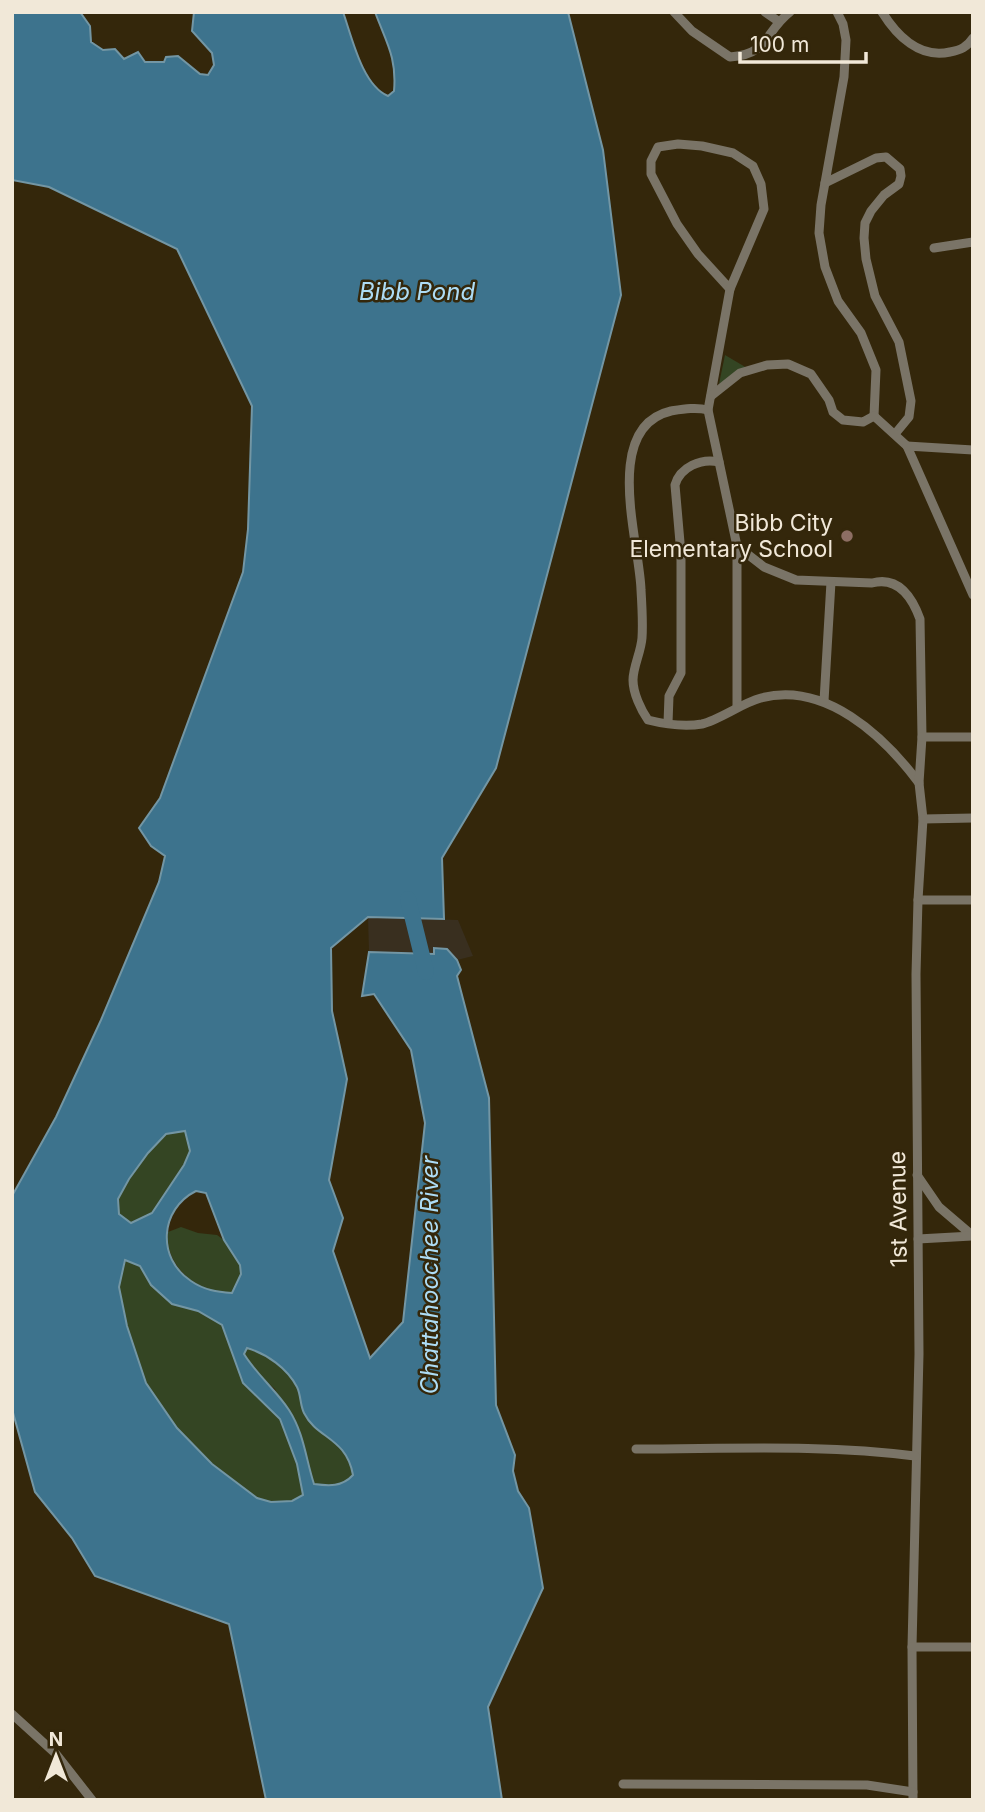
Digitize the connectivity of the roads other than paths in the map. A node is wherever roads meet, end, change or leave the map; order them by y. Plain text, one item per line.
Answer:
1 (674, 12) edge
2 (765, 12) edge
3 (790, 12) edge
4 (837, 12) edge
5 (882, 12) edge
6 (778, 21) junction
7 (973, 38) edge
8 (825, 183) junction
9 (973, 243) edge
10 (934, 248) dead end
11 (730, 289) junction
12 (711, 396) junction
13 (708, 410) junction
14 (874, 416) junction
15 (895, 435) junction
16 (907, 446) junction
17 (973, 450) edge
18 (719, 462) junction
19 (737, 546) junction
20 (831, 582) junction
21 (973, 595) edge
22 (824, 701) junction
23 (737, 707) junction
24 (668, 723) junction
25 (922, 737) junction
26 (973, 737) edge
27 (919, 783) junction
28 (973, 818) edge
29 (923, 819) junction
30 (918, 900) junction
31 (973, 901) edge
32 (916, 1173) junction
33 (973, 1236) edge
34 (918, 1239) junction
35 (636, 1450) dead end
36 (915, 1456) junction
37 (912, 1647) junction
38 (973, 1647) edge
39 (12, 1714) edge
40 (623, 1784) dead end
41 (913, 1796) edge
42 (92, 1800) edge

1 - 6 street
2 - 6 street
3 - 6 street
4 - 8 street
5 - 7 street
8 - 14 street
8 - 15 street
9 - 10 street
11 - 11 street
11 - 12 street
12 - 13 street
12 - 14 street
13 - 18 street
13 - 24 street
14 - 15 street
15 - 16 street
16 - 17 street
16 - 21 street
18 - 19 street
18 - 24 street
19 - 20 street
19 - 23 street
20 - 22 street
20 - 25 street, 1st Avenue
22 - 23 street
22 - 27 street
23 - 24 street
25 - 26 street
25 - 27 street, 1st Avenue
27 - 29 street, 1st Avenue
28 - 29 street
29 - 30 street, 1st Avenue
30 - 31 street
30 - 32 street, 1st Avenue
32 - 33 street
32 - 34 street, 1st Avenue
33 - 34 street
34 - 36 street, 1st Avenue
35 - 36 street
36 - 37 street, 1st Avenue
37 - 38 street
37 - 41 street, 1st Avenue
39 - 42 street
40 - 41 street

